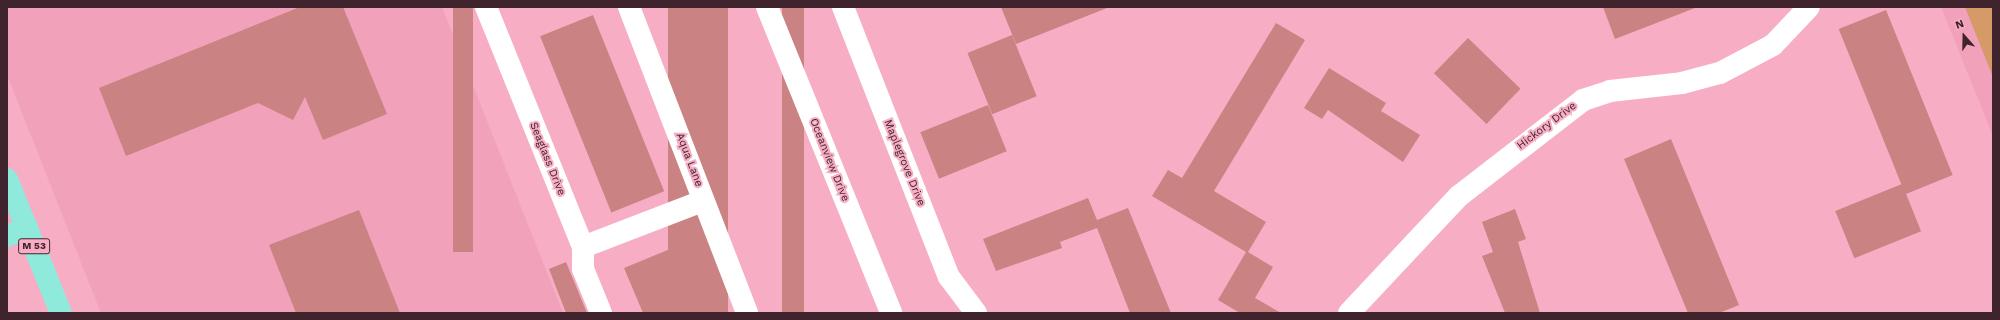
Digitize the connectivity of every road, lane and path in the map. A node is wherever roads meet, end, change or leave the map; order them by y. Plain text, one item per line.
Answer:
1 (486, 7) edge
2 (629, 7) edge
3 (767, 7) edge
4 (843, 7) edge
5 (1809, 7) edge
6 (7, 179) edge
7 (702, 201) junction
8 (17, 232) edge
9 (583, 248) junction
10 (61, 313) edge
11 (600, 313) edge
12 (747, 313) edge
13 (891, 313) edge
14 (976, 313) edge
15 (1350, 313) edge

1 - 9 street, Seaglass Drive
2 - 7 street, Aqua Lane
3 - 13 street, Oceanview Drive
4 - 14 street, Maplegrove Drive
5 - 15 street, Hickory Drive
6 - 8 main road, M 53
7 - 9 street
7 - 12 street, Aqua Lane
8 - 10 main road, M 53
9 - 11 street, Seaglass Drive

